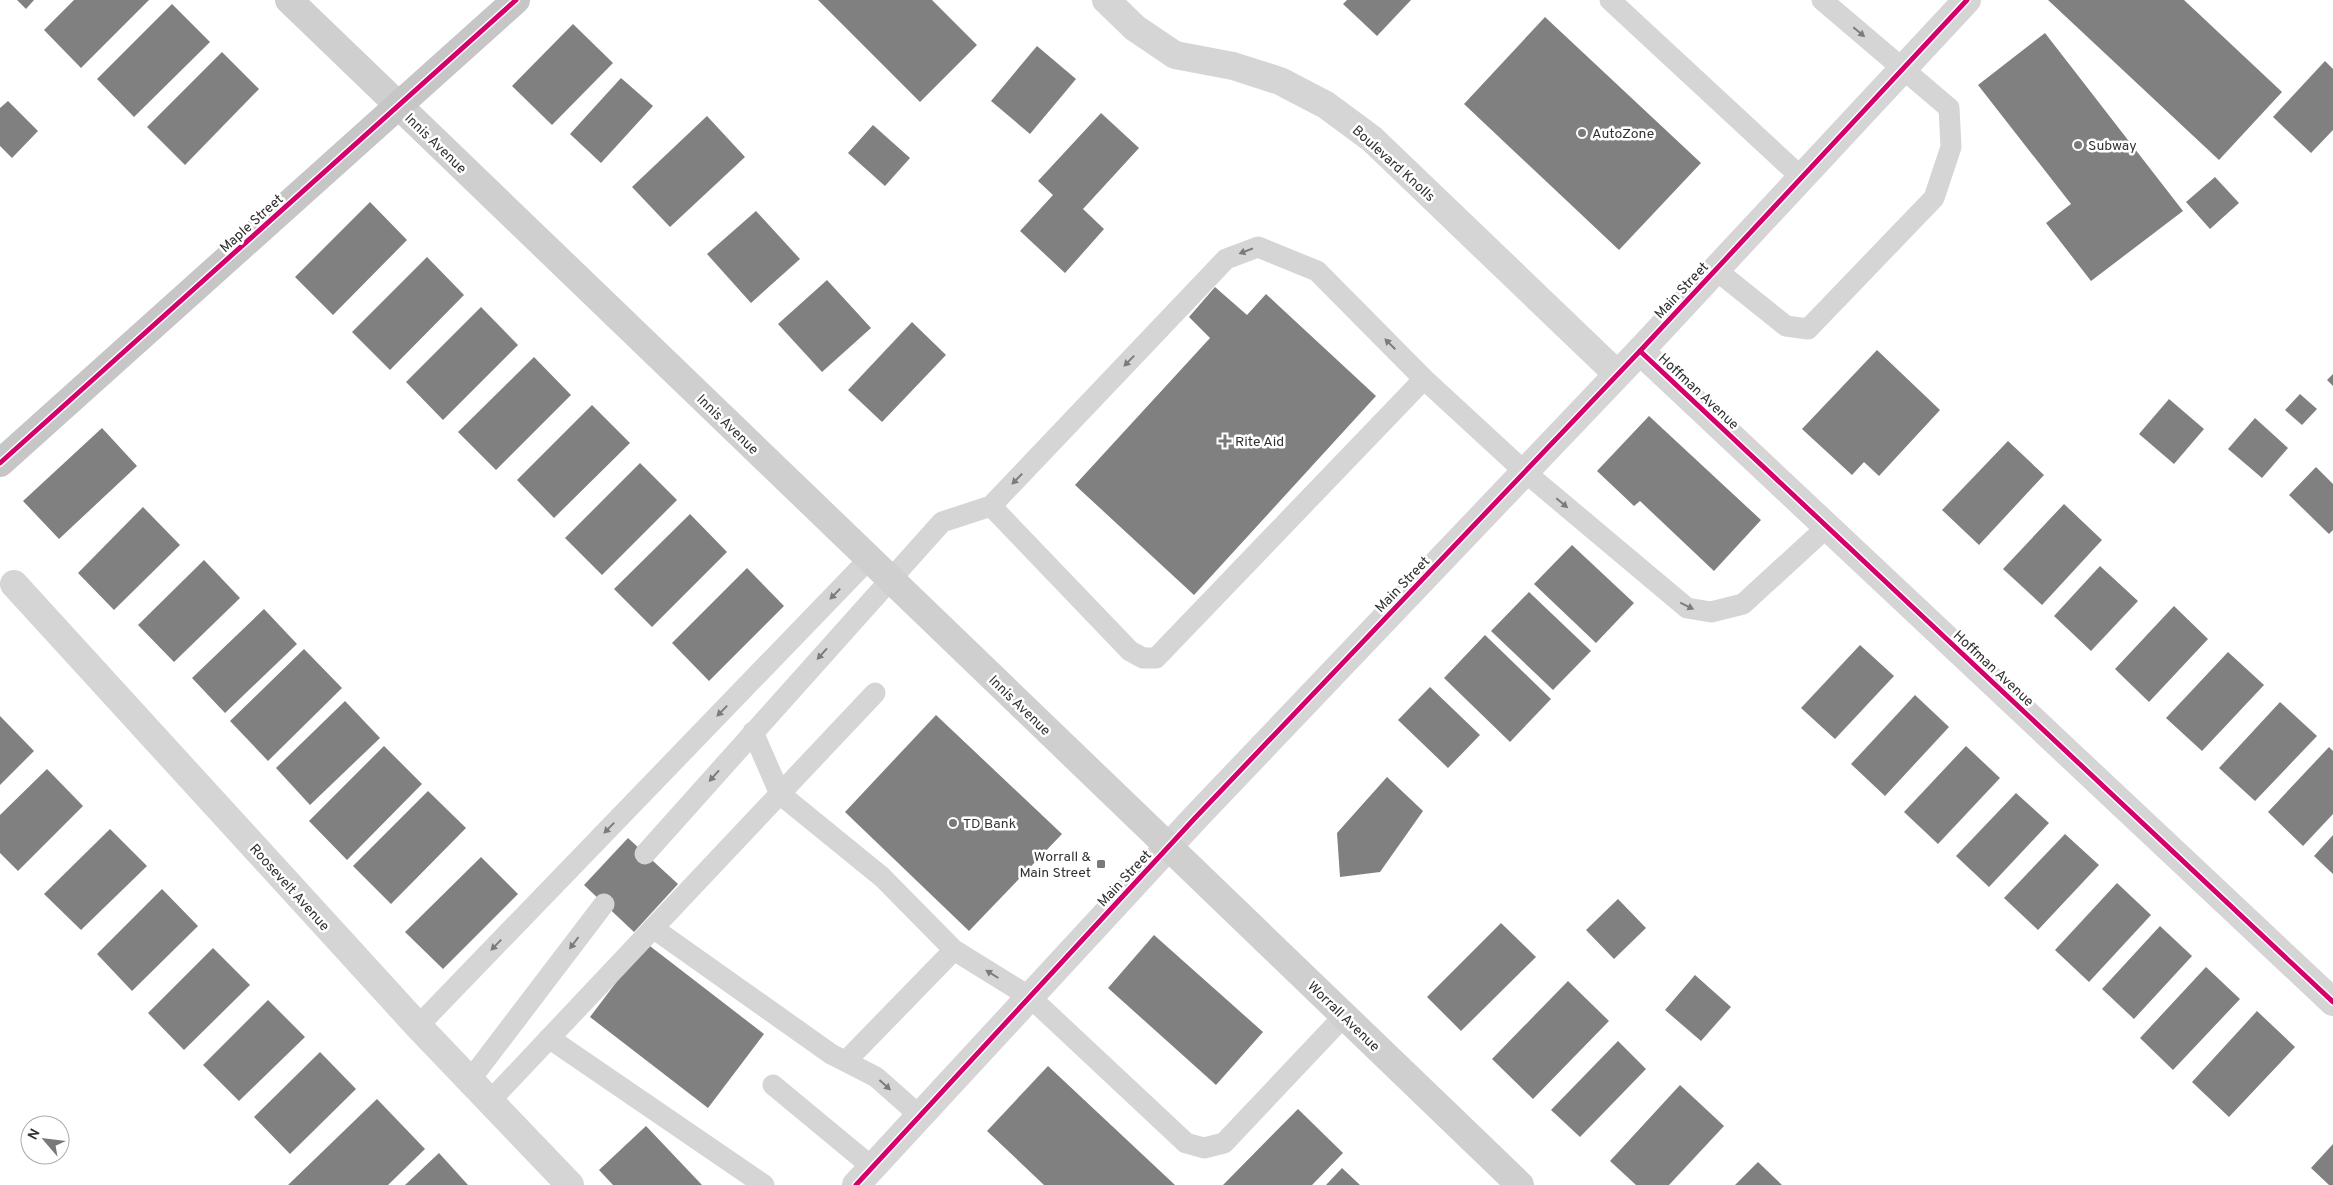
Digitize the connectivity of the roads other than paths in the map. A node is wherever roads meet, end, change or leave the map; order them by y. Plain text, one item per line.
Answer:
1 (289, 0) edge
2 (516, 0) edge
3 (1106, 0) edge
4 (1610, 0) edge
5 (1822, 0) edge
6 (1967, 0) edge
7 (1903, 70) junction
8 (398, 107) junction
9 (1802, 178) junction
10 (1716, 270) junction
11 (1640, 351) junction
12 (1618, 374) junction
13 (1424, 379) junction
14 (0, 463) edge
15 (1525, 472) junction
16 (991, 506) junction
17 (1827, 527) junction
18 (869, 559) junction
19 (889, 579) junction
20 (14, 584) dead end
21 (875, 693) dead end
22 (753, 732) junction
23 (780, 794) junction
24 (1167, 848) junction
25 (645, 854) dead end
26 (604, 904) dead end
27 (654, 928) junction
28 (954, 950) junction
29 (1030, 997) junction
30 (2333, 1002) edge
31 (1344, 1016) junction
32 (418, 1026) junction
33 (549, 1038) junction
34 (846, 1061) junction
35 (470, 1080) junction
36 (773, 1085) dead end
37 (490, 1101) junction
38 (920, 1116) junction
39 (864, 1176) edge
40 (570, 1185) edge
41 (764, 1185) edge
42 (1520, 1185) edge

1 - 8 main road, Innis Avenue
2 - 8 highway, Maple Street
3 - 12 street, Boulevard Knolls
4 - 9 lane
5 -> 7 lane
6 - 7 street, Main Street
7 - 9 street, Main Street
7 - 10 lane
8 - 14 highway, Maple Street
8 - 18 main road, Innis Avenue
9 - 10 street, Main Street
10 - 11 street, Main Street
11 - 12 street, Main Street
11 - 17 street, Hoffman Avenue
12 - 15 street, Main Street
13 - 15 lane
13 -> 16 lane
13 - 16 lane
15 -> 17 lane
15 - 24 street, Main Street
16 - 19 lane
17 - 30 street, Hoffman Avenue
18 - 19 main road, Innis Avenue
18 -> 32 lane
19 -> 22 lane
19 - 24 main road, Innis Avenue
20 - 32 street, Roosevelt Avenue
21 - 23 lane
22 - 23 lane
22 -> 25 lane
23 - 27 lane
23 - 28 lane
24 - 29 street, Main Street
24 - 31 main road, Worrall Avenue
26 -> 35 lane
27 - 33 lane
27 - 34 lane
29 -> 28 lane
28 - 34 lane
29 - 31 lane
29 - 38 street, Main Street
31 - 42 main road, Worrall Avenue
32 - 35 street, Roosevelt Avenue
33 - 37 lane
33 - 41 lane
34 -> 38 lane
35 - 37 street, Roosevelt Avenue
36 - 39 lane
37 - 40 street, Roosevelt Avenue
38 - 39 street, Main Street

